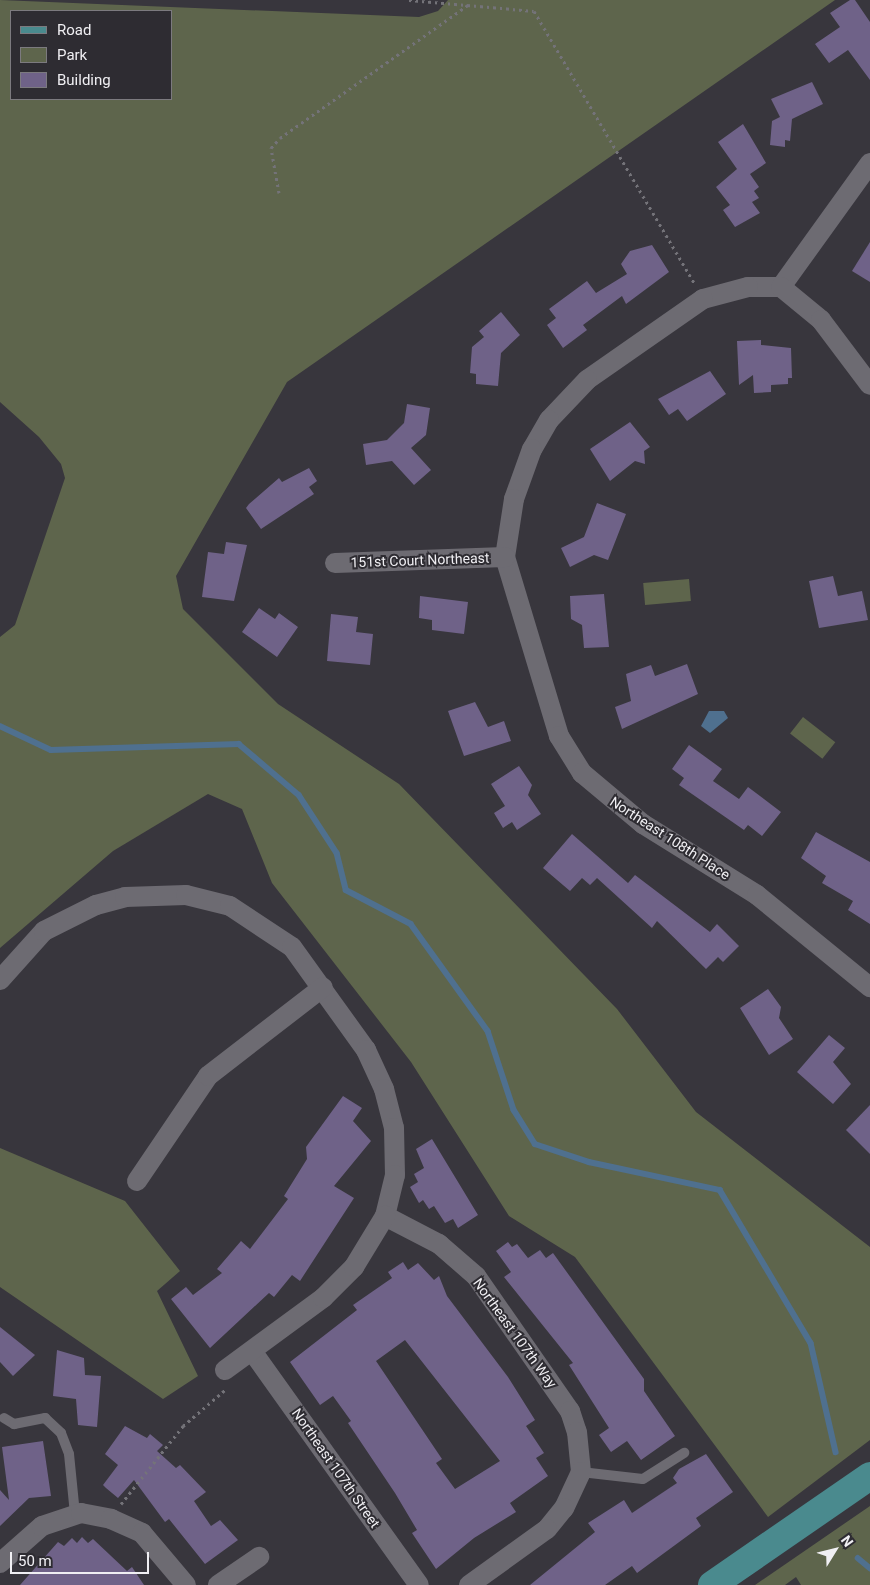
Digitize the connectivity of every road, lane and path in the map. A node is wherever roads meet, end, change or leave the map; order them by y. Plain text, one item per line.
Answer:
1 (409, 0) edge
2 (429, 0) edge
3 (469, 4) junction
4 (870, 163) edge
5 (279, 193) dead end
6 (781, 287) junction
7 (703, 299) junction
8 (870, 385) edge
9 (505, 557) junction
10 (335, 563) dead end
11 (0, 980) edge
12 (870, 987) edge
13 (323, 988) junction
14 (137, 1181) dead end
15 (384, 1216) junction
16 (252, 1351) junction
17 (229, 1377) joint
18 (4, 1418) dead end
19 (684, 1453) dead end
20 (581, 1472) junction
21 (869, 1479) edge
22 (119, 1506) dead end
23 (78, 1514) junction
24 (259, 1557) dead end
25 (0, 1563) edge
26 (186, 1585) edge
27 (218, 1585) edge
28 (419, 1585) edge
29 (469, 1585) edge
30 (712, 1585) edge

1 - 2 path
2 - 3 path
3 - 5 path
3 - 7 path
4 - 6 street
6 - 7 street
6 - 8 street
7 - 9 street
9 - 10 street, 151st Court Northeast
9 - 12 street, Northeast 108th Place
11 - 13 street
13 - 14 street
13 - 15 street
15 - 16 street
15 - 20 street, Northeast 107th Way
16 - 17 street
16 - 28 street, Northeast 107th Street
17 - 22 path
18 - 23 lane
19 - 20 lane
20 - 29 street
21 - 30 main road
23 - 25 street
23 - 26 street
24 - 27 street

